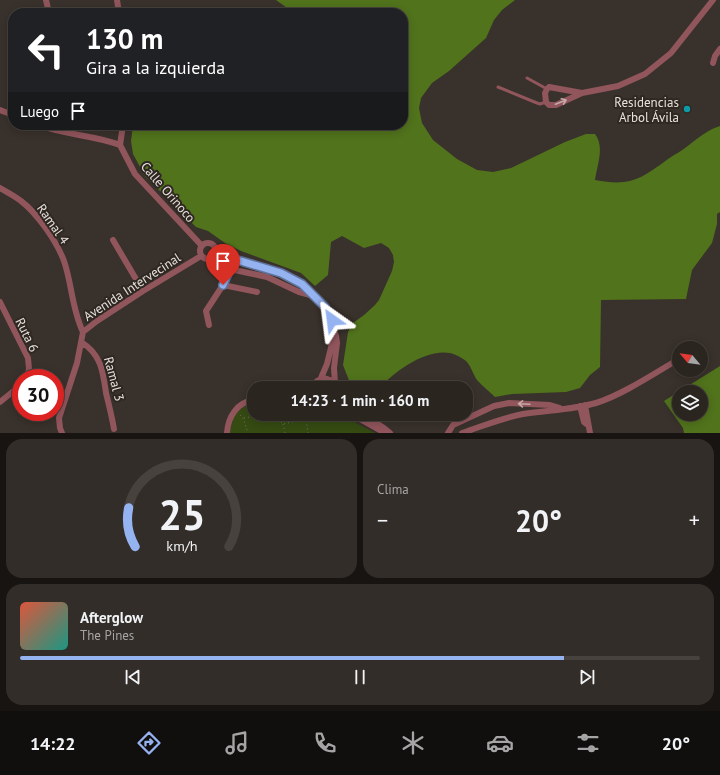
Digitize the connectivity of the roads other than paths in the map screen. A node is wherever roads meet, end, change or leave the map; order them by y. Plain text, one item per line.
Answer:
1 (713, 0) edge
2 (720, 49) edge
3 (713, 63) dead end
4 (527, 78) dead end
5 (498, 87) dead end
6 (547, 89) junction
7 (582, 93) junction
8 (546, 102) junction
9 (60, 130) edge
10 (122, 130) edge
11 (120, 145) junction
12 (0, 188) edge
13 (113, 240) dead end
14 (202, 246) junction
15 (216, 249) junction
16 (201, 256) junction
17 (210, 259) junction
18 (234, 259) junction
19 (230, 269) junction
20 (289, 277) junction
21 (223, 285) junction
22 (285, 285) junction
23 (143, 290) junction
24 (257, 292) dead end
25 (314, 296) junction
26 (0, 302) edge
27 (209, 325) dead end
28 (334, 331) junction
29 (83, 332) junction
30 (81, 342) junction
31 (672, 362) edge
32 (29, 369) edge
33 (321, 378) junction
34 (318, 381) edge
35 (331, 381) edge
36 (336, 381) edge
37 (12, 392) edge
38 (0, 402) edge
39 (247, 403) edge
40 (500, 405) junction
41 (583, 406) junction
42 (562, 409) junction
43 (502, 419) junction
44 (364, 421) edge
45 (373, 421) edge
46 (114, 429) dead end
47 (62, 433) edge
48 (227, 433) edge
49 (385, 433) edge
50 (390, 433) edge
51 (448, 433) edge
52 (462, 433) edge
53 (590, 433) edge

1 - 7 street
2 - 3 street
4 - 6 lane
5 - 8 lane
6 - 7 street
6 - 8 street
8 -> 7 street
9 - 11 street
10 - 11 street
11 - 14 street, Calle Orinoco
12 - 29 street, Ramal 4
13 - 23 street
14 - 15 street
14 - 16 street
15 - 17 street
15 - 18 street
16 - 17 street
16 - 23 street, Avenida Intervecinal
17 - 19 street
18 - 19 street
18 - 20 street
19 - 21 street
19 - 22 street
20 - 22 street
20 - 25 street
21 - 24 street
21 - 27 street
22 - 25 street
23 - 29 street, Avenida Intervecinal
25 - 28 street
26 - 32 street, Ruta 6
28 - 33 street
28 - 36 street
29 - 30 street, Avenida Intervecinal
30 - 46 street, Ramal 3
30 - 47 street, Avenida Intervecinal
31 - 41 street
33 - 34 street
33 - 35 street
37 - 38 street
39 - 48 street
42 -> 40 street
40 - 43 street
40 - 51 street
41 - 42 street
41 - 53 street
42 - 43 street
43 - 52 street
44 - 49 street
45 - 50 street

